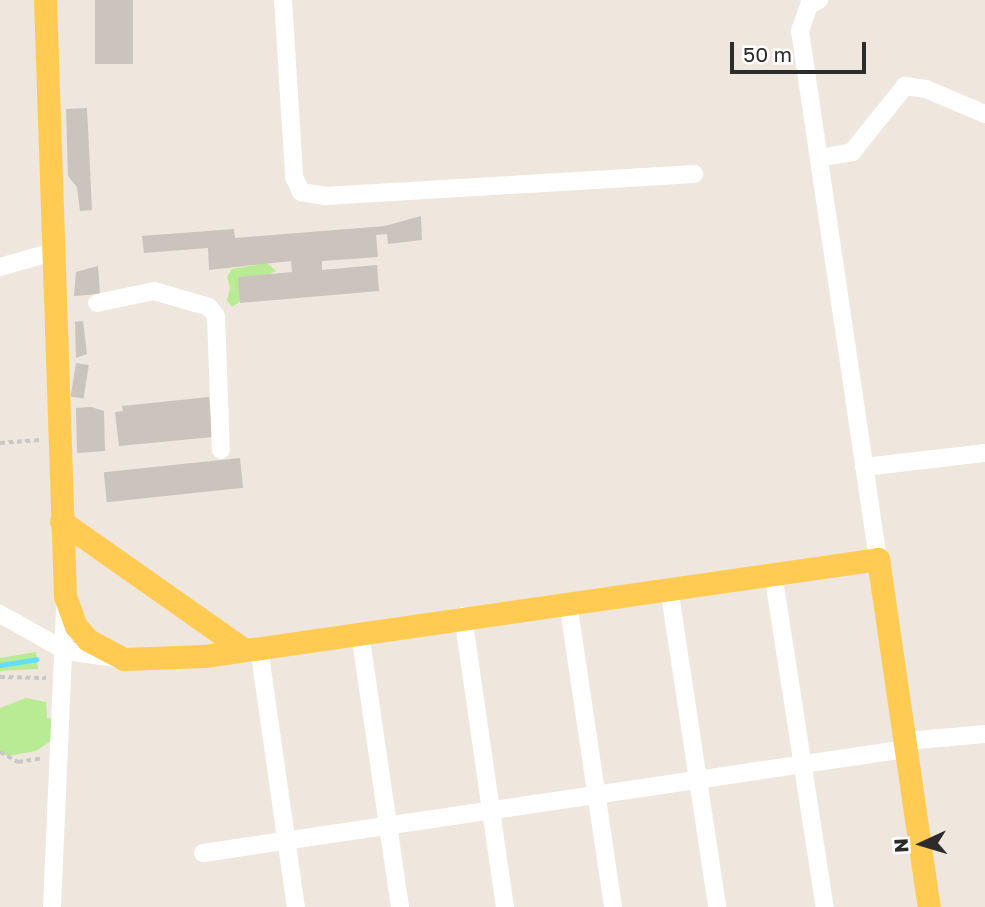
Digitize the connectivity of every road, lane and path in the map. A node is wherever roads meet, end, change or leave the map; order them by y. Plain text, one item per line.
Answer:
1 (44, 0) edge
2 (283, 0) edge
3 (819, 0) edge
4 (985, 114) edge
5 (819, 158) junction
6 (694, 174) dead end
7 (52, 252) junction
8 (0, 267) edge
9 (97, 303) dead end
10 (58, 439) junction
11 (0, 443) edge
12 (221, 450) dead end
13 (985, 453) edge
14 (864, 467) junction
15 (61, 521) junction
16 (878, 559) junction
17 (773, 573) junction
18 (669, 588) junction
19 (65, 596) junction
20 (568, 602) junction
21 (0, 614) edge
22 (463, 617) junction
23 (360, 633) junction
24 (251, 649) junction
25 (66, 651) junction
26 (124, 659) junction
27 (0, 677) edge
28 (65, 682) junction
29 (985, 734) edge
30 (906, 745) junction
31 (0, 752) edge
32 (58, 761) junction
33 (803, 765) junction
34 (698, 779) junction
35 (596, 792) junction
36 (490, 807) junction
37 (387, 823) junction
38 (286, 839) junction
39 (203, 853) dead end
40 (52, 907) edge
41 (296, 907) edge
42 (401, 907) edge
43 (505, 907) edge
44 (613, 907) edge
45 (717, 907) edge
46 (825, 907) edge
47 (929, 907) edge

1 - 7 main road
2 - 6 street
3 - 5 street
4 - 5 street
5 - 14 street
7 - 8 street
7 - 10 main road
9 - 12 street
10 - 11 path
10 - 15 main road
13 - 14 street
14 - 16 street
15 - 19 main road
15 - 24 main road
16 - 17 main road
16 - 30 main road
17 - 18 main road
17 - 33 street
18 - 20 main road
18 - 34 street
19 - 25 street
19 - 26 main road
20 - 22 main road
20 - 35 street
21 - 25 street
22 - 23 main road
22 - 36 street
23 - 24 main road
23 - 37 street
24 - 26 main road
24 - 38 street
25 - 26 street
25 - 28 street
27 - 28 path
28 - 32 street
29 - 30 street
30 - 33 street
30 - 47 main road
31 - 32 path
32 - 40 street
33 - 34 street
33 - 46 street
34 - 35 street
34 - 45 street
35 - 36 street
35 - 44 street
36 - 37 street
36 - 43 street
37 - 38 street
37 - 42 street
38 - 39 street
38 - 41 street

